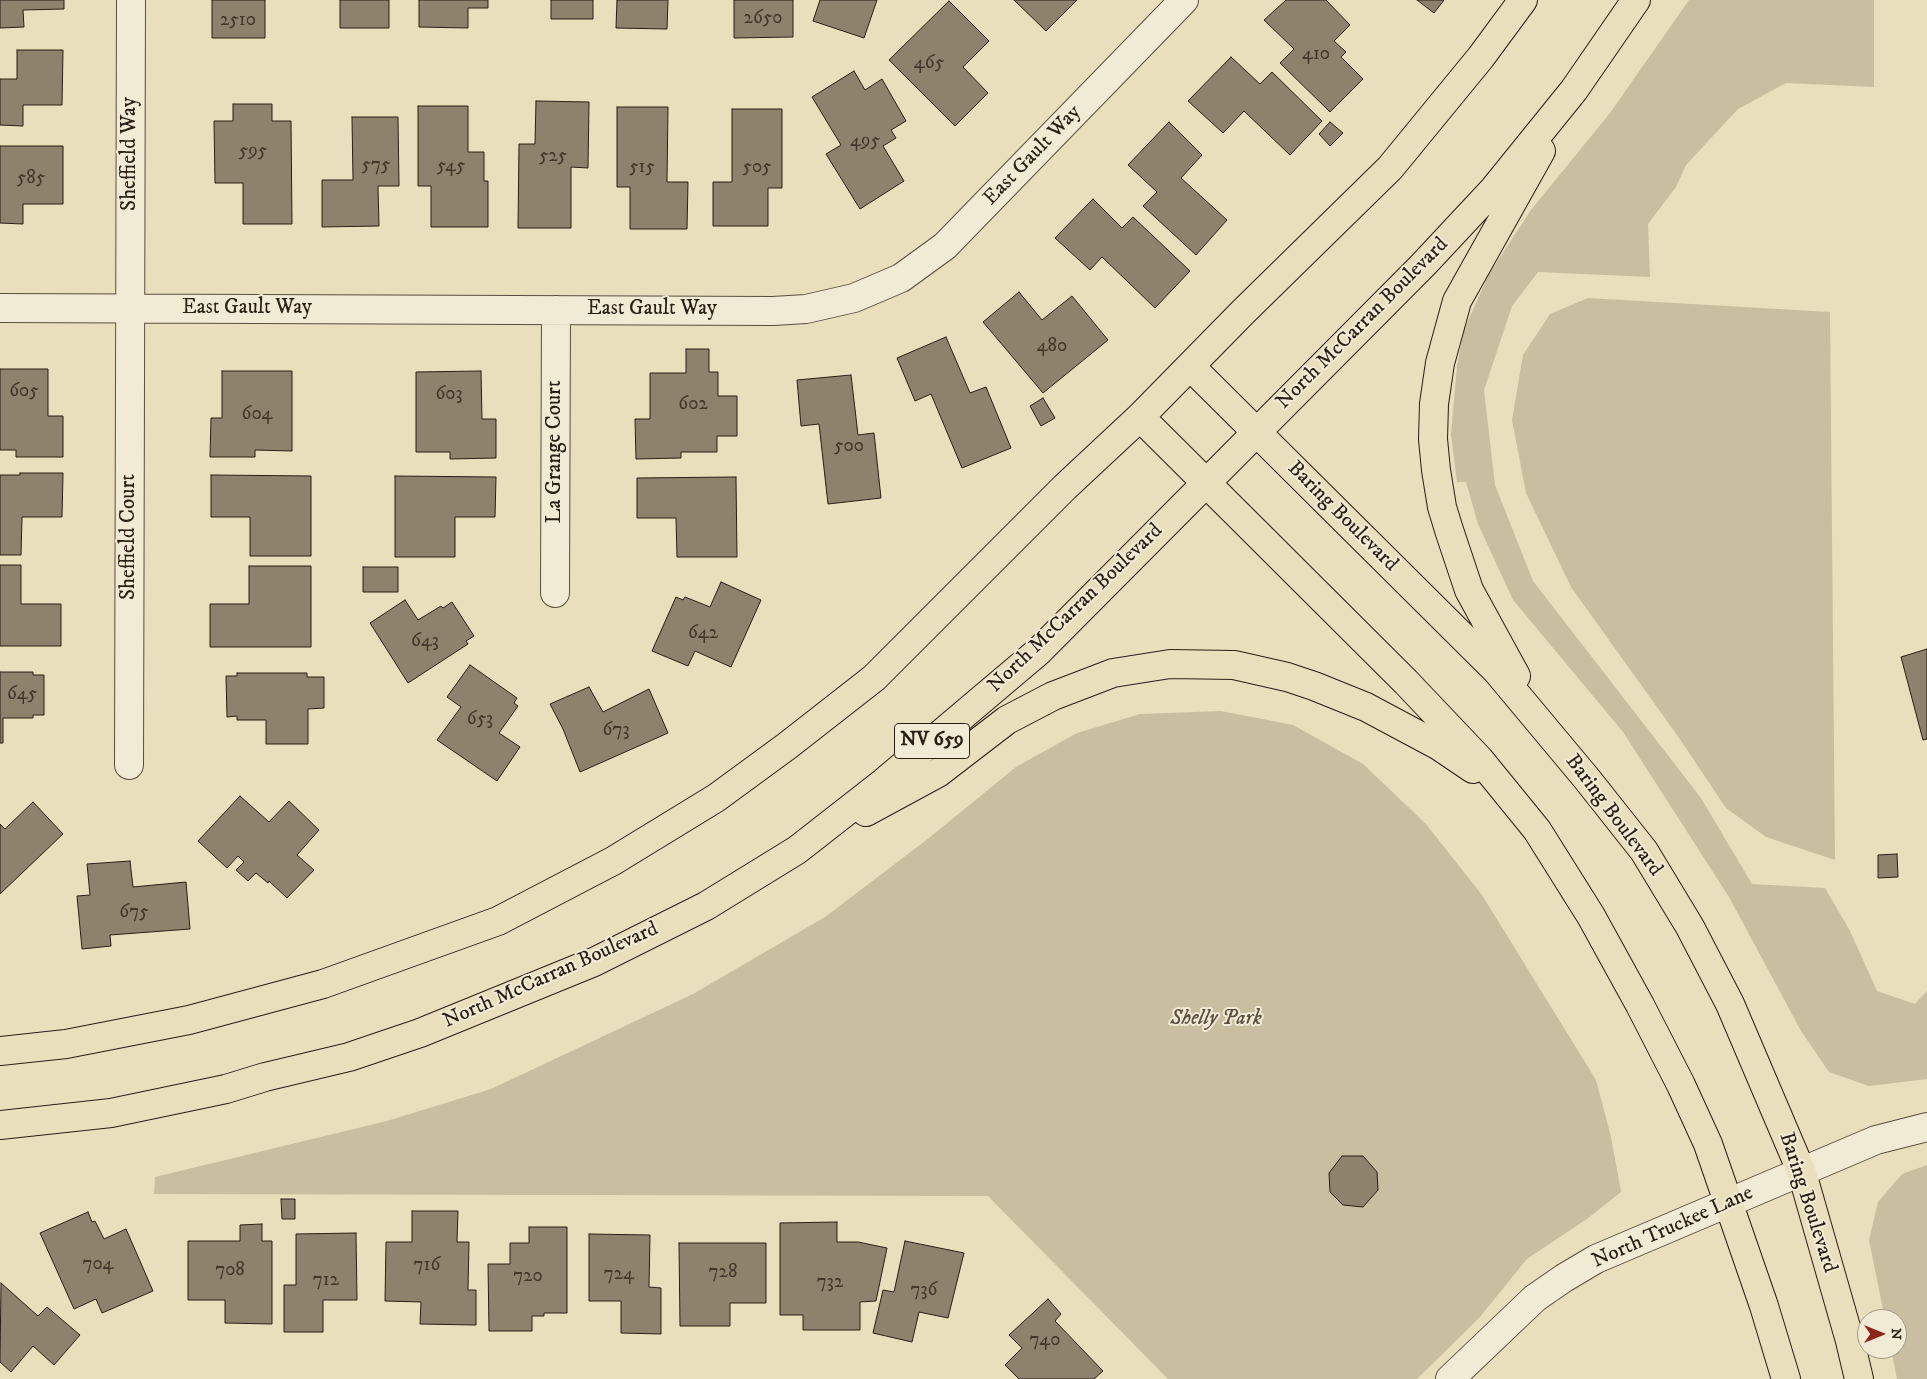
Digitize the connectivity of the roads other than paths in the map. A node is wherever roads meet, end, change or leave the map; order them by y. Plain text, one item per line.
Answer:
1 (131, 0) edge
2 (1184, 0) edge
3 (1523, 0) edge
4 (1636, 0) edge
5 (1574, 90) junction
6 (0, 308) edge
7 (130, 309) junction
8 (556, 310) junction
9 (1190, 366) junction
10 (1140, 417) junction
11 (1256, 432) junction
12 (1205, 483) junction
13 (555, 594) dead end
14 (1564, 751) junction
15 (129, 765) dead end
16 (1508, 794) junction
17 (797, 850) junction
18 (0, 1051) edge
19 (0, 1125) edge
20 (1927, 1127) edge
21 (1802, 1173) junction
22 (1729, 1202) junction
23 (1455, 1377) edge
24 (1786, 1379) edge
25 (1859, 1379) edge

1 - 7 street, Sheffield Way
2 - 8 street, East Gault Way
3 - 9 main road
4 - 5 main road, North McCarran Boulevard / NV 659
5 - 11 main road, North McCarran Boulevard / NV 659
5 - 14 main road
6 - 7 street, East Gault Way
7 - 8 street, East Gault Way
7 - 15 street, Sheffield Court
8 - 13 street, La Grange Court
9 - 10 main road
9 - 11 main road, Baring Boulevard
10 - 12 main road
10 - 18 main road
11 - 12 main road, North McCarran Boulevard / NV 659
11 - 14 main road, Baring Boulevard
12 - 16 main road
12 - 17 main road, North McCarran Boulevard / NV 659
14 - 21 main road, Baring Boulevard
16 - 17 main road
16 - 22 main road
17 - 19 main road, North McCarran Boulevard / NV 659
20 - 21 street, North Truckee Lane
21 - 22 street, North Truckee Lane
21 - 25 main road, Baring Boulevard
22 - 23 street, North Truckee Lane
22 - 24 main road

